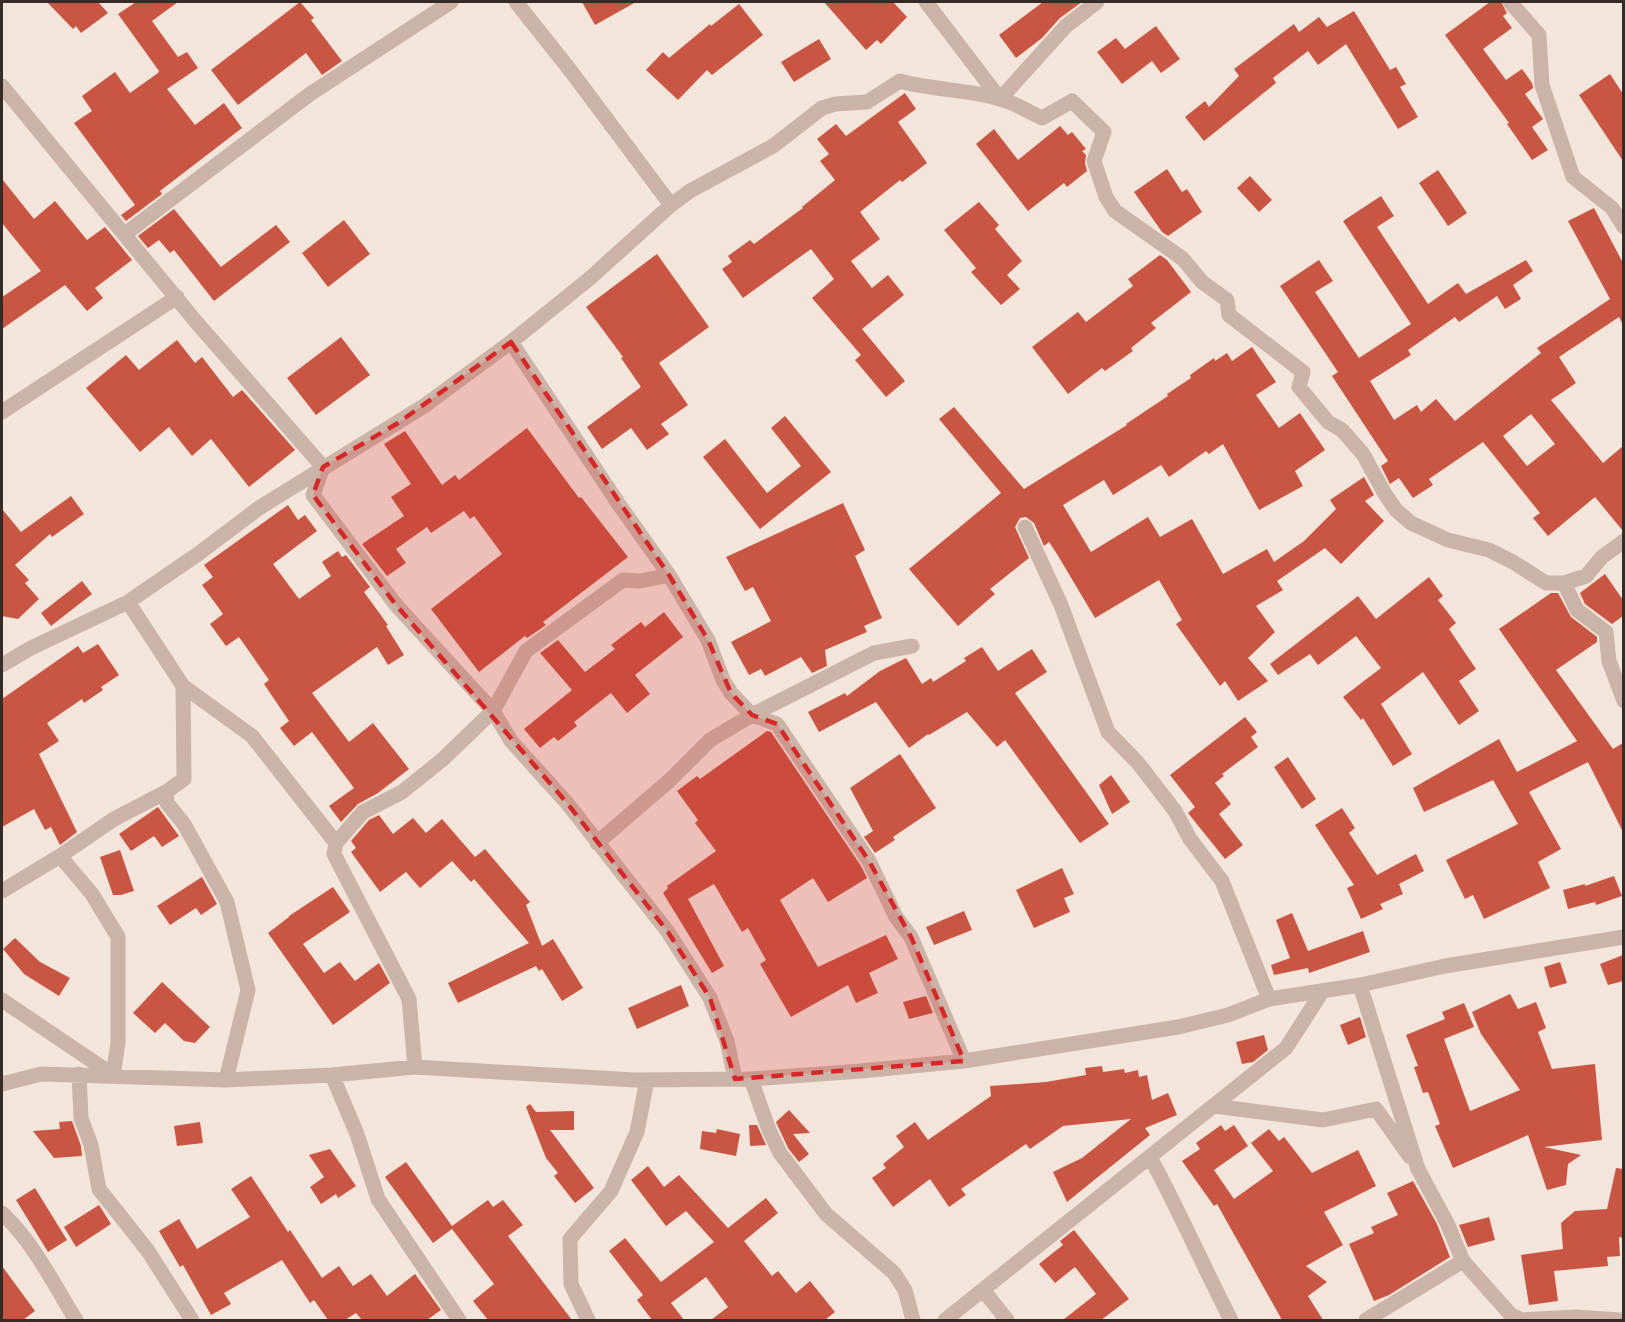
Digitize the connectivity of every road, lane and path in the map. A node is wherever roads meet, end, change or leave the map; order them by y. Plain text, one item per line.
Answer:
1 (451, 2) edge
2 (516, 2) edge
3 (926, 2) edge
4 (1097, 2) edge
5 (1510, 2) edge
6 (2, 86) edge
7 (1000, 99) junction
8 (671, 205) junction
9 (1623, 227) edge
10 (125, 234) junction
11 (177, 297) junction
12 (511, 342) junction
13 (2, 412) edge
14 (323, 467) junction
15 (1025, 527) dead end
16 (1623, 541) edge
17 (669, 575) junction
18 (1564, 583) junction
19 (128, 602) junction
20 (912, 646) dead end
21 (2, 665) edge
22 (183, 686) junction
23 (1623, 701) edge
24 (493, 711) junction
25 (752, 715) junction
26 (166, 792) junction
27 (336, 843) junction
28 (597, 843) junction
29 (60, 856) junction
30 (2, 891) edge
31 (1623, 937) edge
32 (1360, 985) junction
33 (1322, 992) junction
34 (1269, 999) junction
35 (2, 1000) edge
36 (964, 1060) junction
37 (415, 1067) junction
38 (79, 1074) junction
39 (113, 1075) junction
40 (332, 1075) junction
41 (743, 1079) junction
42 (226, 1080) junction
43 (647, 1080) junction
44 (2, 1084) edge
45 (1214, 1106) junction
46 (1150, 1157) junction
47 (1418, 1169) junction
48 (2, 1213) edge
49 (1463, 1261) junction
50 (984, 1291) junction
51 (76, 1320) edge
52 (192, 1320) edge
53 (459, 1320) edge
54 (588, 1320) edge
55 (913, 1320) edge
56 (945, 1320) edge
57 (1007, 1320) edge
58 (1231, 1320) edge
59 (1366, 1320) edge
60 (1620, 1320) edge

1 - 10 street
2 - 8 street
3 - 7 street
4 - 7 street
5 - 9 street
6 - 10 street
7 - 8 street
7 - 18 street
8 - 12 street
10 - 11 street
11 - 13 street
11 - 14 street
12 - 14 street
12 - 17 street
14 - 19 street
14 - 24 street
15 - 34 street
16 - 18 street
17 - 24 street
17 - 25 street
18 - 23 street
19 - 21 street
19 - 22 street
20 - 25 street
22 - 26 street
22 - 27 street
24 - 27 street
24 - 28 street
25 - 28 street
25 - 36 street
26 - 29 street
26 - 42 street
27 - 37 street
28 - 41 street
29 - 30 street
29 - 39 street
31 - 32 street
32 - 33 street
32 - 47 street
33 - 34 street
33 - 45 street
34 - 36 street
35 - 39 street
36 - 41 street
37 - 40 street
37 - 43 street
38 - 39 street
38 - 44 street
38 - 52 street
39 - 42 street
40 - 42 street
40 - 53 street
41 - 43 street
41 - 55 street
43 - 54 street
45 - 46 street
45 - 47 street
46 - 50 street
46 - 58 street
47 - 49 street
48 - 51 street
49 - 59 street
49 - 60 street
50 - 56 street
50 - 57 street

